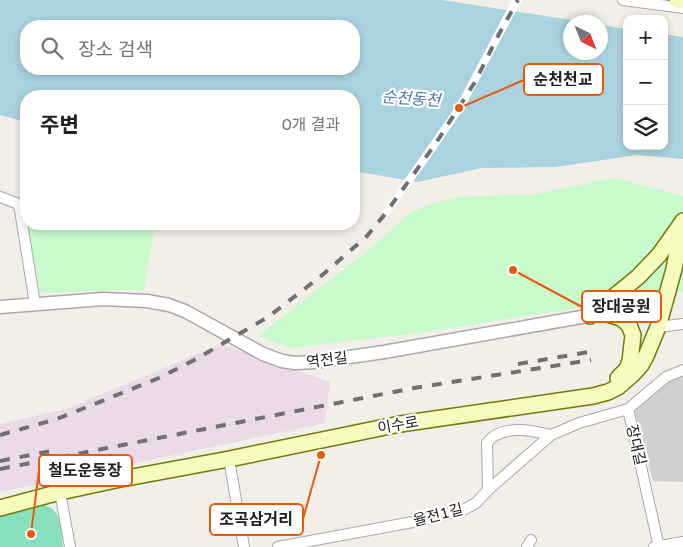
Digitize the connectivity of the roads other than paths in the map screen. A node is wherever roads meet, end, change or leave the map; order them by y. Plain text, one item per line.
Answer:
1 (623, 0) edge
2 (678, 0) edge
3 (683, 1) edge
4 (683, 8) edge
5 (0, 197) edge
6 (20, 210) edge
7 (683, 221) edge
8 (23, 230) edge
9 (35, 304) junction
10 (664, 304) junction
11 (0, 307) edge
12 (597, 314) junction
13 (683, 324) edge
14 (658, 327) junction
15 (683, 370) edge
16 (593, 396) junction
17 (628, 409) junction
18 (551, 435) junction
19 (229, 459) junction
20 (488, 490) junction
21 (60, 492) junction
22 (0, 508) edge
23 (683, 542) edge
24 (70, 547) edge
25 (244, 547) edge
26 (278, 547) edge
27 (657, 547) edge

1 - 4 street
2 - 3 main road
5 - 6 street
7 - 10 main road, 이수로
7 - 12 main road
8 - 9 street
9 - 11 street, 역전길
9 - 12 street, 역전길
10 - 12 street, 역전길
10 - 14 main road, 이수로
12 - 16 main road
13 - 14 street
14 - 16 main road, 이수로
15 - 17 street, 장대길
16 - 19 main road, 이수로
17 - 18 street, 율전1길
17 - 27 street, 장대길
18 - 20 street, 율전1길
18 - 20 street
19 - 21 main road, 이수로
19 - 25 street
20 - 26 street, 율전1길
21 - 22 main road, 이수로
21 - 24 street
23 - 27 street

